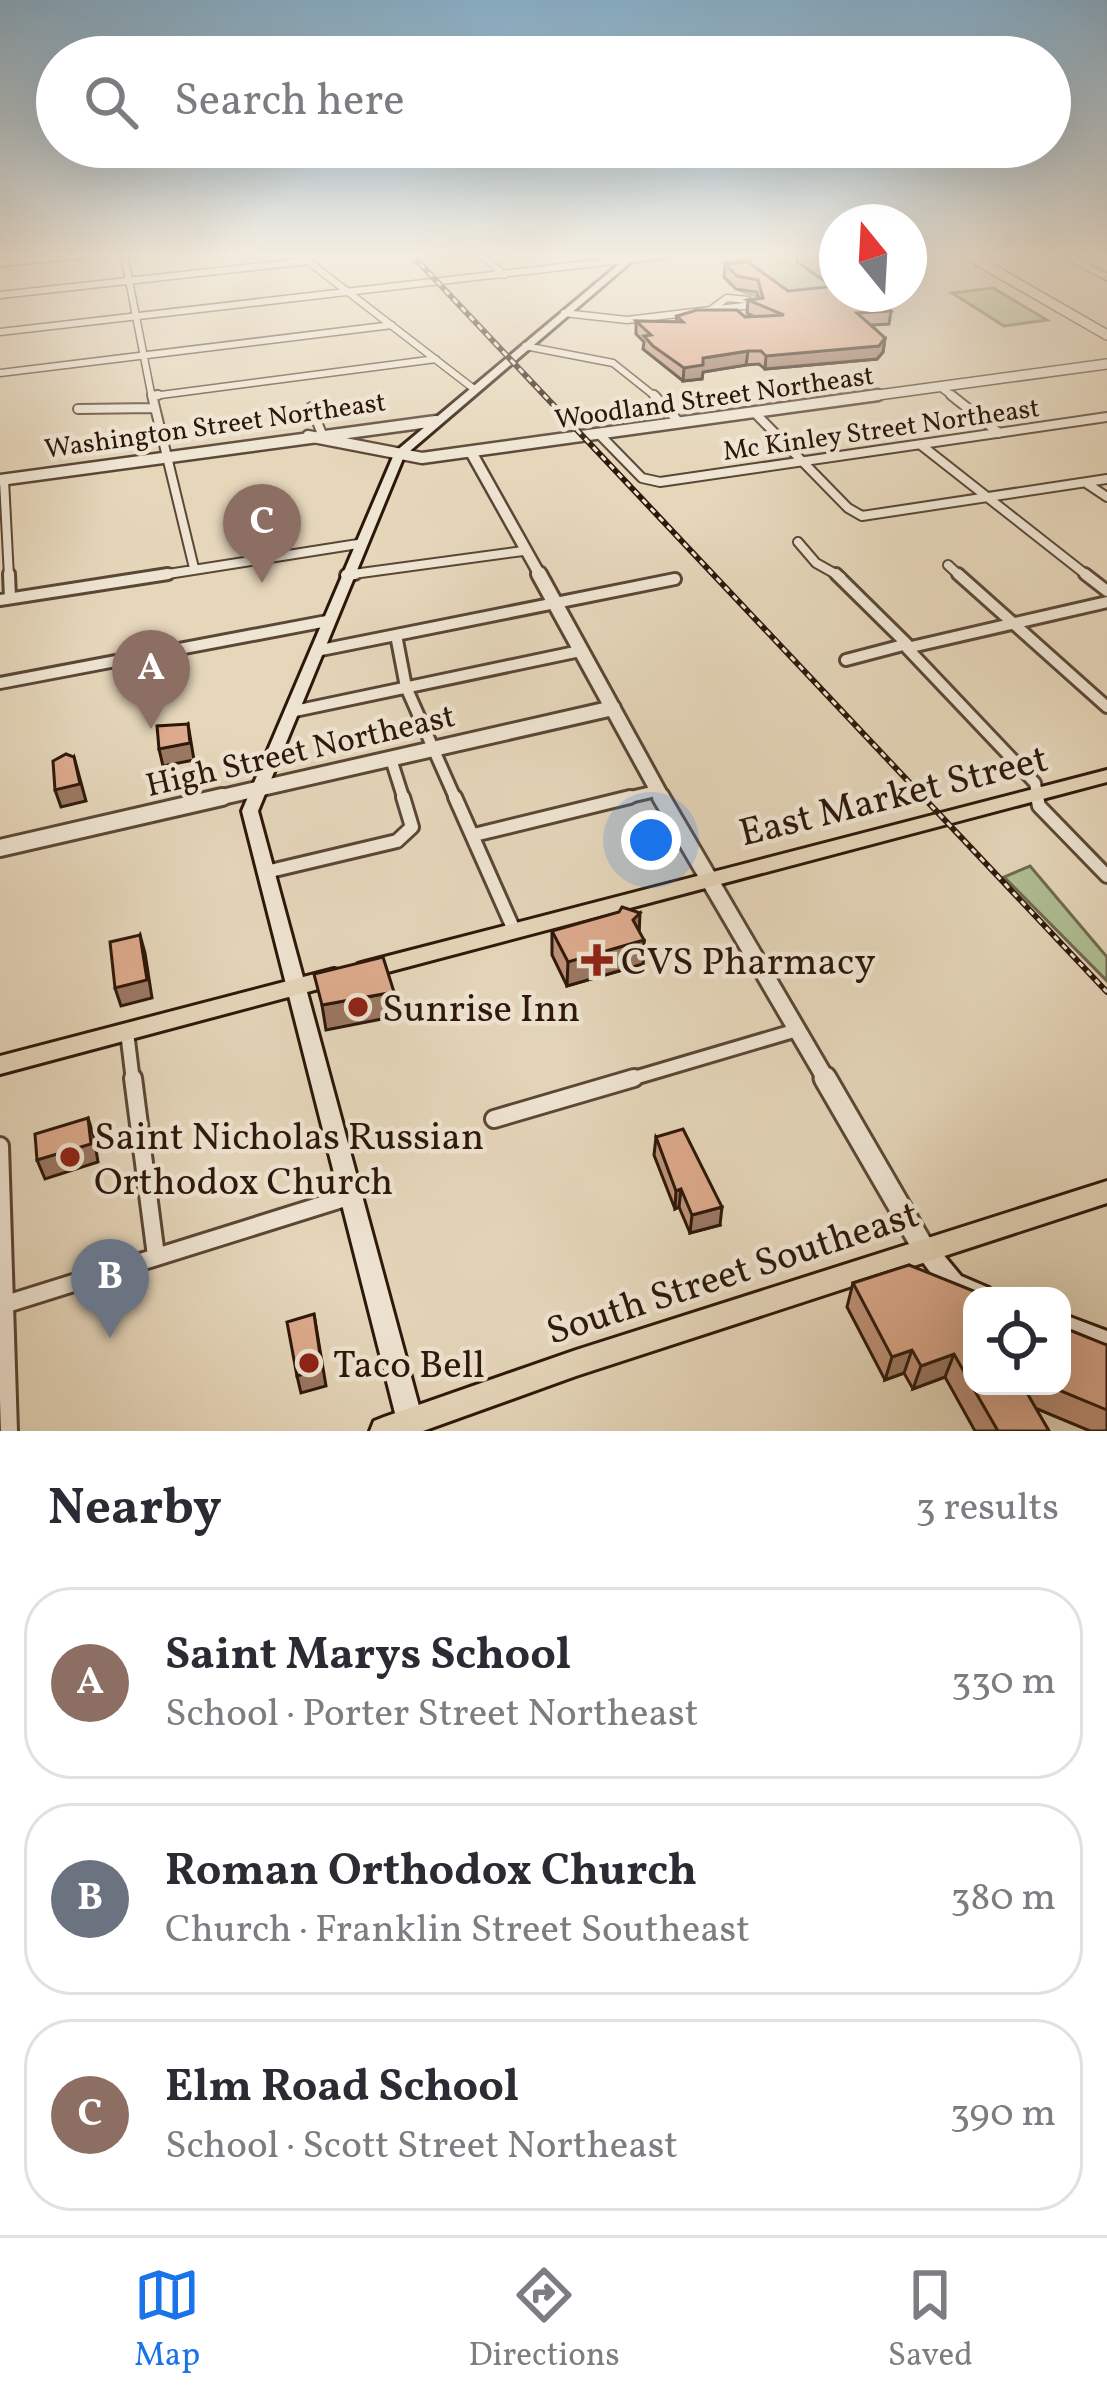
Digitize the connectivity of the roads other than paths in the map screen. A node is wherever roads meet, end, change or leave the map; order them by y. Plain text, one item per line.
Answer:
1 (93, 322) edge
2 (137, 322) edge
3 (388, 322) edge
4 (555, 322) edge
5 (392, 325) junction
6 (0, 332) edge
7 (525, 346) junction
8 (144, 356) junction
9 (436, 359) junction
10 (1107, 364) edge
11 (0, 373) edge
12 (940, 387) junction
13 (474, 389) junction
14 (153, 397) junction
15 (310, 406) dead end
16 (79, 409) dead end
17 (154, 409) junction
18 (755, 412) junction
19 (1106, 418) edge
20 (436, 421) junction
21 (680, 423) junction
22 (999, 433) junction
23 (322, 434) junction
24 (599, 434) junction
25 (308, 436) junction
26 (921, 445) junction
27 (471, 452) junction
28 (399, 454) junction
29 (164, 457) junction
30 (422, 458) junction
31 (804, 462) junction
32 (480, 469) junction
33 (1107, 479) edge
34 (2, 480) edge
35 (1086, 483) junction
36 (1107, 497) edge
37 (989, 498) junction
38 (797, 542) dead end
39 (358, 544) junction
40 (523, 551) junction
41 (948, 565) dead end
42 (194, 568) junction
43 (346, 575) junction
44 (675, 580) dead end
45 (1107, 591) edge
46 (5, 599) edge
47 (1107, 602) edge
48 (553, 603) junction
49 (327, 621) junction
50 (1013, 624) junction
51 (396, 635) junction
52 (907, 648) junction
53 (316, 651) junction
54 (580, 651) junction
55 (846, 659) dead end
56 (0, 683) edge
57 (406, 688) junction
58 (1107, 706) edge
59 (613, 708) junction
60 (290, 712) junction
61 (434, 749) junction
62 (391, 759) junction
63 (1107, 776) edge
64 (259, 789) junction
65 (656, 791) junction
66 (1036, 795) junction
67 (474, 835) junction
68 (0, 848) edge
69 (266, 872) junction
70 (1107, 876) edge
71 (706, 879) junction
72 (514, 930) junction
73 (296, 987) junction
74 (797, 1030) junction
75 (127, 1031) junction
76 (0, 1065) edge
77 (494, 1119) dead end
78 (0, 1145) edge
79 (1107, 1192) edge
80 (350, 1196) junction
81 (924, 1249) junction
82 (156, 1256) junction
83 (963, 1288) edge
84 (2, 1305) edge
85 (1071, 1329) edge
86 (1107, 1343) edge
87 (397, 1426) edge
88 (9, 1431) edge

1 - 6 street
2 - 8 street
3 - 5 street
4 - 7 main road
5 - 8 street
5 - 9 street
7 - 13 main road
7 - 21 street
8 - 11 street
8 - 14 street
9 - 13 street
9 - 14 street
10 - 12 street, Woodland Street Northeast
12 - 18 street, Woodland Street Northeast
12 - 22 street
13 - 20 main road
14 - 17 street
15 - 23 street
16 - 17 street
17 - 29 street
18 - 21 street, Woodland Street Northeast
18 - 31 street
19 - 22 street, Mc Kinley Street Northeast
20 - 23 street, Washington Street Northeast
20 - 28 main road
21 - 24 street, Woodland Street Northeast
22 - 26 street, Mc Kinley Street Northeast
23 - 25 street, Washington Street Northeast
24 - 27 street, Woodland Street Northeast
24 - 31 street, Mc Kinley Street Northeast
25 - 28 street, Woodland Street Northeast
25 - 29 street, Washington Street Northeast
26 - 31 street, Mc Kinley Street Northeast
26 - 37 street
27 - 30 street, Woodland Street Northeast
27 - 32 street
28 - 30 street, Woodland Street Northeast
28 - 39 main road
29 - 34 street, Washington Street Northeast
29 - 42 street
30 - 32 street
31 - 37 street
32 - 40 street
33 - 35 street
34 - 46 street
35 - 36 street
35 - 37 street
37 - 45 street
38 - 52 street
39 - 42 street
39 - 43 main road
40 - 43 street
40 - 48 street
41 - 50 street
42 - 46 street
43 - 49 main road
44 - 48 street
47 - 50 street
48 - 51 street
48 - 54 street
49 - 53 main road
49 - 56 street
50 - 52 street
50 - 58 street
51 - 53 street
51 - 57 street
52 - 55 street
52 - 66 street
53 - 60 main road
54 - 57 street
54 - 59 street
57 - 60 street
57 - 61 street
59 - 61 street, High Street Northeast
59 - 65 street
60 - 64 main road
61 - 62 street, High Street Northeast
61 - 67 street
62 - 64 street, High Street Northeast
62 - 69 street
63 - 66 main road, East Market Street
64 - 68 street, High Street Northeast
64 - 69 main road
65 - 67 street
65 - 71 street
66 - 70 street
66 - 71 main road, East Market Street
67 - 72 street
69 - 73 main road
71 - 72 main road, East Market Street
71 - 74 street
72 - 73 main road, East Market Street
73 - 75 main road, East Market Street
73 - 80 main road
74 - 77 street
74 - 81 street
75 - 76 main road, East Market Street
75 - 82 street
78 - 84 street
79 - 81 main road, South Street Southeast
80 - 82 street
80 - 87 main road
81 - 83 main road
81 - 87 main road, South Street Southeast
82 - 84 street
84 - 88 street
85 - 86 main road

